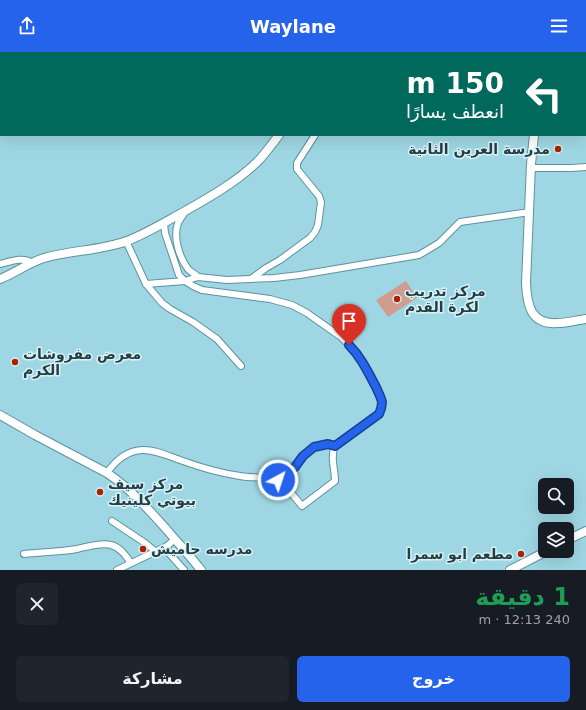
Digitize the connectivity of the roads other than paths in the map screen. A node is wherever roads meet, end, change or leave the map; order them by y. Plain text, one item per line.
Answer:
1 (278, 136) edge
2 (315, 136) edge
3 (534, 136) edge
4 (586, 167) edge
5 (531, 168) junction
6 (185, 211) junction
7 (530, 212) junction
8 (164, 223) junction
9 (126, 241) junction
10 (32, 263) junction
11 (0, 264) edge
12 (198, 277) junction
13 (250, 278) junction
14 (0, 279) edge
15 (185, 281) junction
16 (146, 284) junction
17 (586, 319) edge
18 (241, 366) dead end
19 (0, 415) edge
20 (335, 446) junction
21 (107, 473) junction
22 (271, 478) junction
23 (112, 521) dead end
24 (586, 530) edge
25 (574, 536) edge
26 (175, 539) junction
27 (166, 546) junction
28 (155, 551) junction
29 (24, 554) dead end
30 (538, 556) edge
31 (131, 563) junction
32 (514, 569) edge
33 (117, 570) edge
34 (184, 570) edge
35 (201, 570) edge

1 - 6 main road
2 - 13 street
3 - 5 main road
4 - 5 street
5 - 7 main road
6 - 8 main road
6 - 12 street
7 - 13 street
7 - 17 main road
8 - 9 main road
8 - 15 street
9 - 10 main road
9 - 16 street
10 - 11 street
10 - 14 main road
12 - 13 street
12 - 15 street
15 - 16 street
15 - 20 street
16 - 18 street
19 - 21 main road
20 - 22 street
20 - 22 street
21 - 22 street
21 - 26 main road
23 - 28 street
24 - 25 main road
26 - 27 street
26 - 35 main road
27 - 28 street
27 - 34 street
28 - 31 street
29 - 31 street
30 - 32 main road
31 - 33 street

